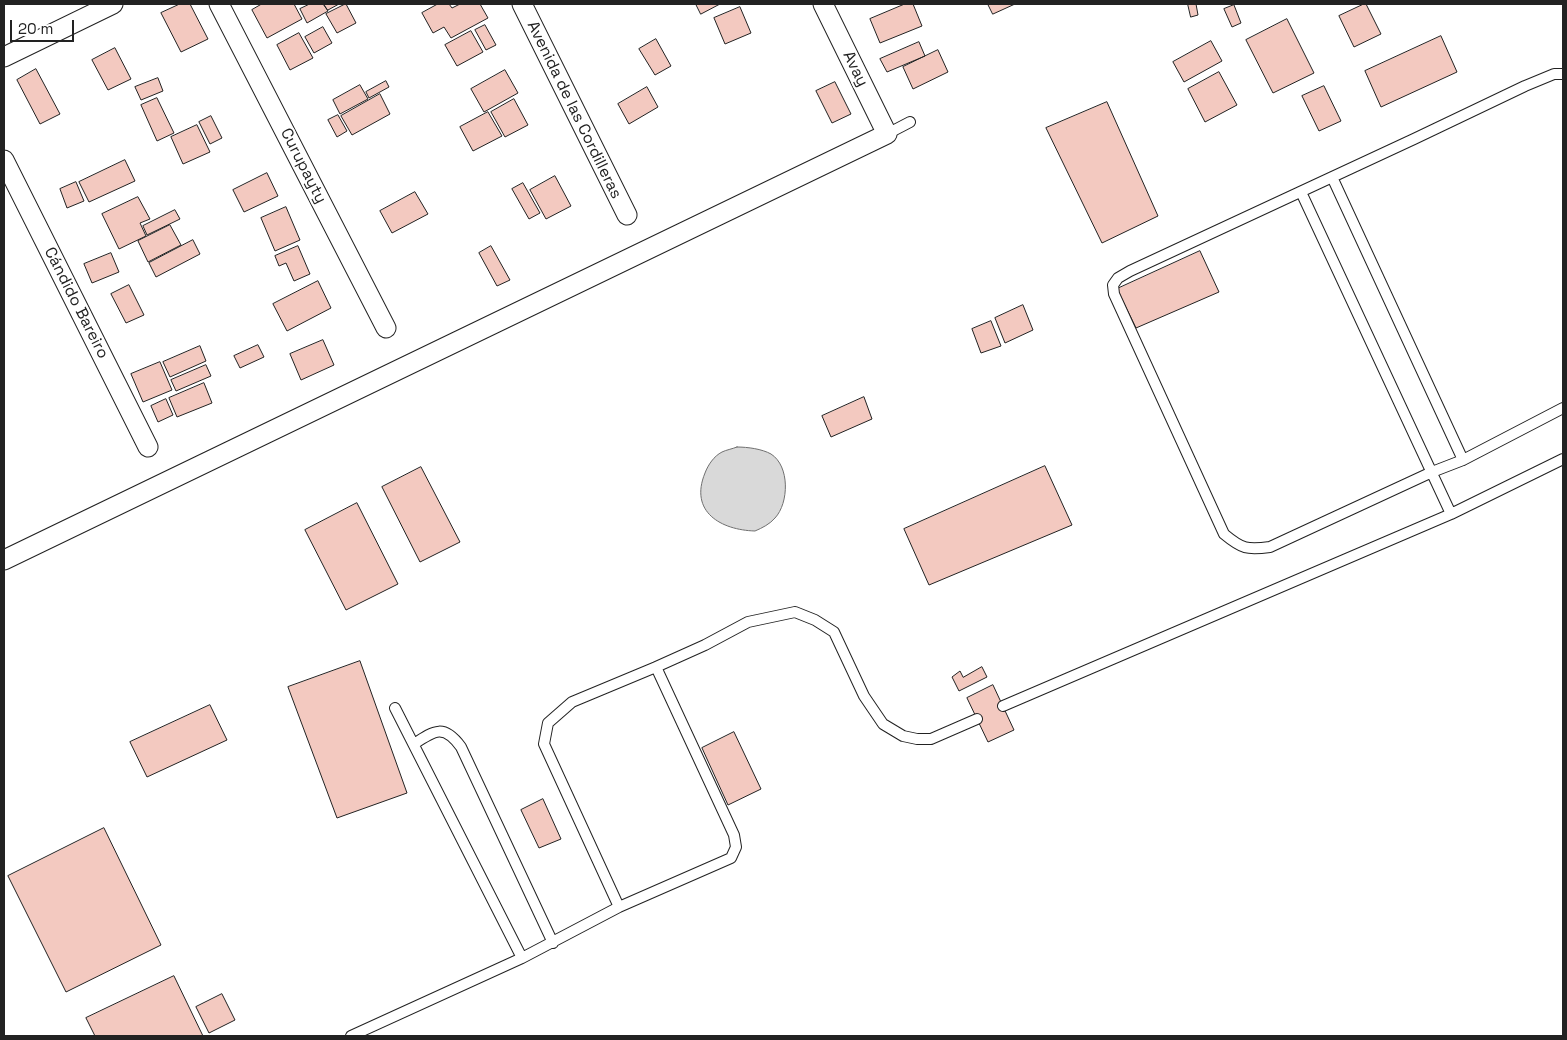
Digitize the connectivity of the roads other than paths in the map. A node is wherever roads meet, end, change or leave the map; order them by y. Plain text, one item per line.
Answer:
1 (113, 4) edge
2 (219, 4) edge
3 (522, 4) edge
4 (823, 4) edge
5 (4, 57) edge
6 (1563, 74) edge
7 (910, 122) dead end
8 (887, 134) junction
9 (4, 160) edge
10 (1332, 177) junction
11 (1301, 192) junction
12 (627, 215) dead end
13 (386, 328) dead end
14 (1563, 408) edge
15 (148, 447) dead end
16 (1563, 459) edge
17 (1463, 460) junction
18 (1432, 472) junction
19 (1451, 514) junction
20 (4, 560) edge
21 (656, 667) junction
22 (1003, 706) dead end
23 (395, 708) dead end
24 (977, 719) dead end
25 (414, 744) junction
26 (619, 907) junction
27 (553, 943) junction
28 (522, 958) junction
29 (351, 1036) edge

1 - 5 street
2 - 13 street, Curupayty
3 - 12 street, Avenida de las Cordilleras
4 - 8 street, Avay
6 - 10 lane
7 - 8 lane
8 - 20 street
9 - 15 street, Cándido Bareiro
10 - 11 lane
10 - 17 lane
11 - 18 lane
11 - 18 lane
14 - 17 lane
16 - 19 lane
17 - 18 lane
18 - 19 lane
19 - 22 lane
21 - 24 lane
21 - 26 lane
21 - 26 lane
23 - 25 lane
25 - 27 lane
25 - 28 lane
26 - 27 lane
27 - 28 lane
28 - 29 lane

